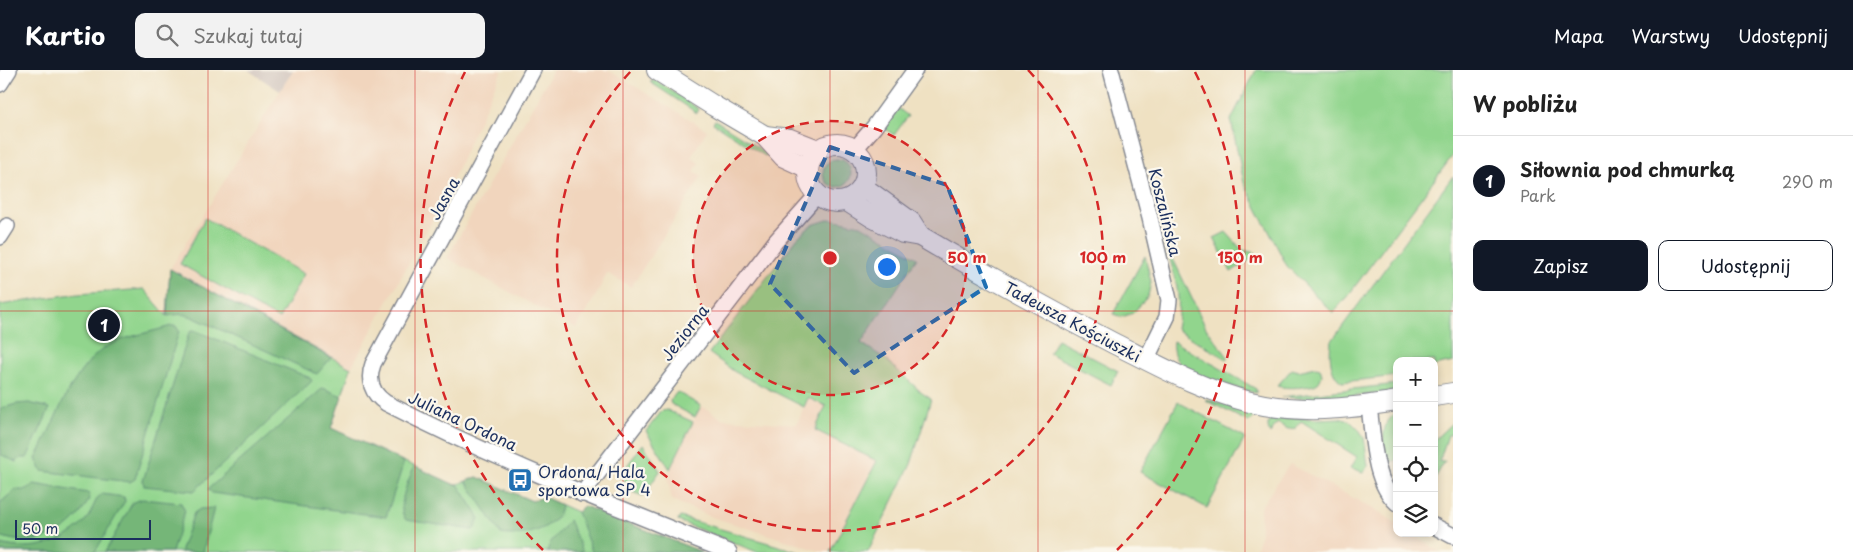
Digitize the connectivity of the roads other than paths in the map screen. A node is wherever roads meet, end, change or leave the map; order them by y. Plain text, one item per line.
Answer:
1 (10, 70) edge
2 (533, 70) edge
3 (658, 70) edge
4 (915, 70) edge
5 (1111, 70) edge
6 (0, 84) edge
7 (765, 136) junction
8 (855, 149) junction
9 (818, 150) junction
10 (808, 168) junction
11 (863, 188) junction
12 (817, 195) junction
13 (847, 201) junction
14 (920, 236) junction
15 (385, 343) joint
16 (1146, 360) junction
17 (1453, 393) edge
18 (1438, 395) edge
19 (1393, 402) edge
20 (1369, 406) junction
21 (582, 494) junction
22 (1393, 499) edge
23 (1438, 528) edge
24 (1453, 536) edge
25 (728, 552) edge

1 - 6 street
2 - 15 street, Jasna
3 - 7 street
4 - 8 street
5 - 16 street, Koszalińska
7 - 9 street
7 - 10 street
8 - 9 street
8 - 11 street
9 - 10 street
10 - 12 street
11 - 13 street
11 - 14 street, Tadeusza Kościuszki
12 - 13 street
12 - 21 street, Jeziorna
13 - 14 street, Tadeusza Kościuszki
14 - 16 street, Tadeusza Kościuszki
15 - 21 street, Juliana Ordona
16 - 20 street, Tadeusza Kościuszki
17 - 18 street
19 - 20 street, Tadeusza Kościuszki
20 - 22 street
21 - 25 street, Juliana Ordona
23 - 24 street

